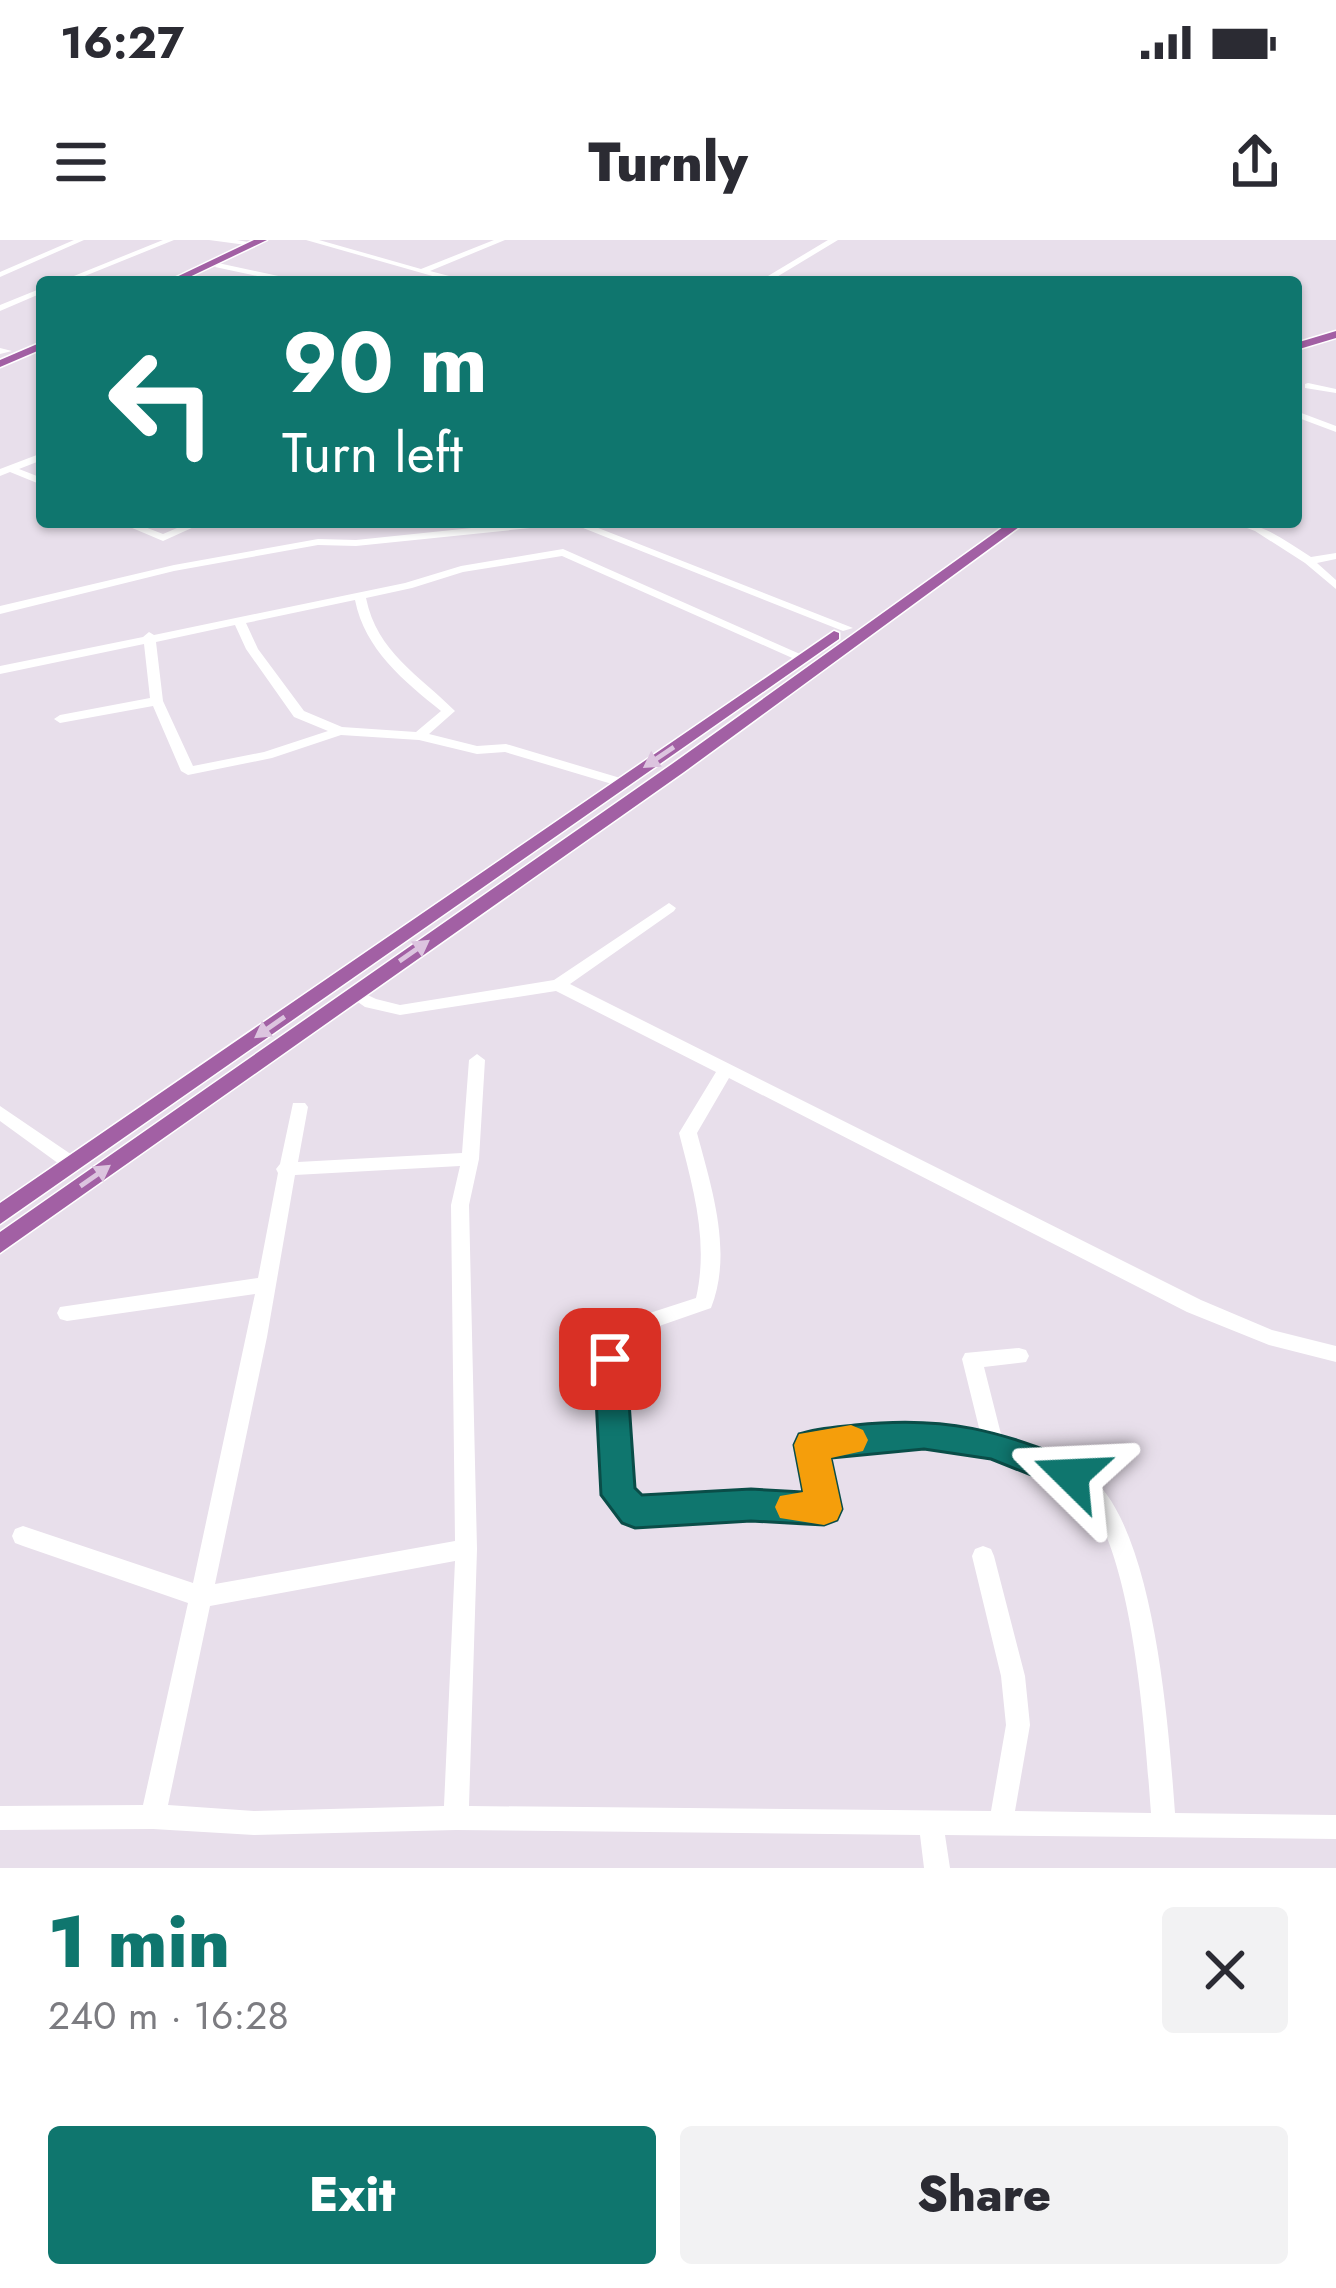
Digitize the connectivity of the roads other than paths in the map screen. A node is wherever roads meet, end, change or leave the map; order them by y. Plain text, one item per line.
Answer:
1 (80, 240) edge
2 (170, 240) edge
3 (213, 240) edge
4 (310, 240) edge
5 (501, 240) edge
6 (834, 240) edge
7 (235, 241) edge
8 (262, 241) edge
9 (218, 265) junction
10 (0, 271) edge
11 (422, 271) junction
12 (77, 276) edge
13 (184, 276) edge
14 (194, 276) edge
15 (269, 276) edge
16 (440, 276) edge
17 (772, 276) dead end
18 (36, 293) edge
19 (0, 308) edge
20 (1336, 330) edge
21 (1302, 336) edge
22 (1302, 344) edge
23 (36, 346) edge
24 (2, 355) edge
25 (1302, 390) edge
26 (1335, 391) edge
27 (1302, 416) edge
28 (1336, 429) edge
29 (138, 528) edge
30 (186, 528) edge
31 (502, 528) edge
32 (589, 528) edge
33 (988, 528) edge
34 (1011, 528) edge
35 (1256, 528) edge
36 (163, 538) junction
37 (1336, 556) edge
38 (1309, 560) junction
39 (174, 568) junction
40 (1336, 586) edge
41 (360, 596) junction
42 (0, 610) edge
43 (238, 619) junction
44 (847, 628) junction
45 (149, 637) junction
46 (803, 658) junction
47 (0, 670) edge
48 (157, 701) junction
49 (60, 718) dead end
50 (340, 731) junction
51 (419, 736) junction
52 (622, 783) junction
53 (669, 908) dead end
54 (557, 986) junction
55 (353, 993) junction
56 (477, 1060) dead end
57 (724, 1070) junction
58 (299, 1107) dead end
59 (0, 1112) edge
60 (470, 1159) junction
61 (72, 1164) junction
62 (285, 1168) junction
63 (0, 1215) edge
64 (0, 1244) edge
65 (266, 1285) junction
66 (67, 1313) dead end
67 (1336, 1354) edge
68 (1019, 1356) dead end
69 (993, 1444) junction
70 (23, 1536) dead end
71 (466, 1549) junction
72 (983, 1556) dead end
73 (203, 1597) junction
74 (153, 1817) junction
75 (0, 1818) edge
76 (456, 1818) junction
77 (932, 1822) junction
78 (1001, 1822) junction
79 (1164, 1825) junction
80 (1336, 1827) edge
81 (937, 1868) edge

1 - 10 street
2 - 12 street
3 - 7 street
4 - 11 street
5 - 11 street
6 - 17 street
7 - 8 street
8 - 9 main road
8 - 13 main road
9 - 14 main road
9 - 15 street
11 - 16 street
18 - 19 street
20 - 21 main road
20 - 22 main road
23 - 24 main road
25 - 26 street
27 - 28 street
29 - 36 street
30 - 36 street
31 - 39 street
32 - 44 street
33 - 44 main road
55 -> 34 main road
35 - 38 street
36 - 39 street
37 - 38 street
38 - 40 street
39 - 42 street
41 - 43 street
41 - 46 street
41 - 51 street
43 - 45 street
43 - 50 street
44 - 46 main road
45 - 47 street
45 - 48 street
46 -> 52 main road
48 - 49 street
48 - 50 street
50 - 51 street
51 - 52 street
52 -> 61 main road
53 - 54 street
54 - 55 street
54 - 57 street
64 -> 55 main road
56 - 60 street
57 - 67 street
57 - 69 street
58 - 62 street
59 - 61 street
60 - 62 street
60 - 71 street
61 - 63 main road
62 - 65 street
65 - 66 street
65 - 73 street
68 - 69 street
69 - 79 street
70 - 73 street
71 - 73 street
71 - 76 street
72 - 78 street
73 - 74 street
74 - 75 street
74 - 76 street
76 - 77 street
77 - 78 street
77 - 81 street
78 - 79 street
79 - 80 street

